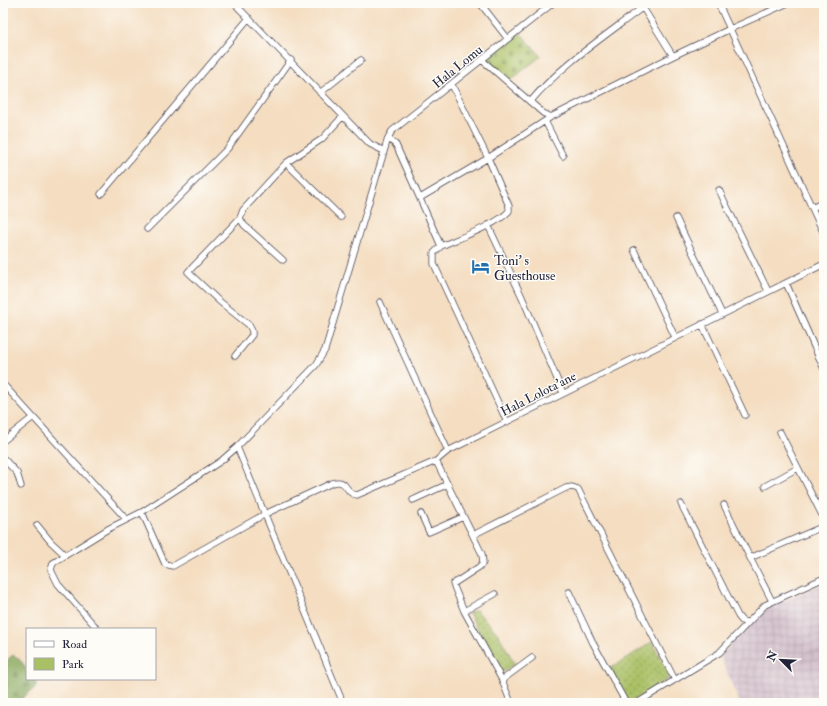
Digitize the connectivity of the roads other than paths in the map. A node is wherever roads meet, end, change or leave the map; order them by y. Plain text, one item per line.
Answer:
1 (234, 3) edge
2 (480, 3) edge
3 (553, 3) edge
4 (718, 3) edge
5 (788, 3) edge
6 (641, 5) edge
7 (249, 18) junction
8 (730, 29) junction
9 (508, 39) junction
10 (673, 56) junction
11 (291, 60) junction
12 (361, 60) dead end
13 (482, 60) junction
14 (452, 85) junction
15 (320, 92) junction
16 (530, 102) junction
17 (343, 116) junction
18 (551, 117) junction
19 (545, 121) junction
20 (388, 138) junction
21 (384, 151) junction
22 (563, 156) dead end
23 (488, 158) junction
24 (286, 163) junction
25 (719, 190) dead end
26 (101, 194) dead end
27 (420, 198) junction
28 (824, 202) edge
29 (812, 208) junction
30 (341, 217) dead end
31 (240, 218) junction
32 (676, 218) dead end
33 (488, 225) junction
34 (147, 229) dead end
35 (824, 234) edge
36 (441, 246) junction
37 (634, 250) dead end
38 (283, 260) dead end
39 (824, 264) edge
40 (786, 283) junction
41 (768, 291) junction
42 (380, 302) dead end
43 (722, 314) junction
44 (702, 324) junction
45 (675, 337) junction
46 (235, 356) dead end
47 (824, 369) edge
48 (3, 384) edge
49 (563, 393) junction
50 (745, 415) dead end
51 (32, 418) junction
52 (507, 422) junction
53 (780, 432) dead end
54 (3, 441) edge
55 (237, 447) junction
56 (448, 450) junction
57 (3, 458) edge
58 (436, 461) junction
59 (798, 468) junction
60 (448, 484) junction
61 (21, 486) dead end
62 (764, 486) dead end
63 (413, 500) dead end
64 (681, 504) dead end
65 (724, 505) dead end
66 (142, 512) junction
67 (265, 514) junction
68 (421, 514) dead end
69 (463, 517) junction
70 (126, 519) junction
71 (824, 519) edge
72 (37, 525) dead end
73 (824, 526) edge
74 (473, 535) junction
75 (66, 555) junction
76 (750, 558) junction
77 (824, 578) edge
78 (569, 592) dead end
79 (495, 594) dead end
80 (772, 600) junction
81 (464, 611) junction
82 (747, 622) junction
83 (94, 626) dead end
84 (532, 658) dead end
85 (502, 680) junction
86 (675, 680) junction
87 (343, 703) edge
88 (510, 703) edge
89 (626, 703) edge
90 (636, 703) edge

1 - 7 street
2 - 9 street
3 - 9 street, Hala Lomu
4 - 8 street
5 - 8 street
6 - 10 street
6 - 16 street
7 - 11 street
7 - 26 street
8 - 10 street
8 - 29 street
9 - 13 street, Hala Lomu
10 - 18 street
11 - 15 street
11 - 34 street
12 - 15 street
13 - 14 street, Hala Lomu
13 - 16 street
14 - 20 street, Hala Lomu
14 - 23 street
15 - 17 street
16 - 18 street
17 - 21 street
17 - 24 street
18 - 19 street
19 - 22 street
19 - 23 street
20 - 21 street, Hala Lomu
20 - 27 street
21 - 55 street, Hala Lomu
23 - 27 street
23 - 33 street
24 - 30 street
24 - 31 street
25 - 41 street
27 - 36 street
28 - 29 street
29 - 35 street
31 - 38 street
31 - 46 street
32 - 43 street
33 - 36 street
33 - 49 street
36 - 52 street
37 - 45 street
39 - 40 street, Hala Lolota'ane
40 - 41 street, Hala Lolota'ane
40 - 47 street
41 - 43 street, Hala Lolota'ane
42 - 56 street
43 - 44 street, Hala Lolota'ane
44 - 45 street, Hala Lolota'ane
44 - 50 street
45 - 49 street, Hala Lolota'ane
48 - 51 street
49 - 52 street, Hala Lolota'ane
51 - 54 street
51 - 70 street
52 - 56 street, Hala Lolota'ane
53 - 59 street
55 - 66 street, Hala Lomu
55 - 67 street
56 - 58 street, Hala Lolota'ane
57 - 61 street
58 - 60 street
58 - 67 street, Hala Lolota'ane
59 - 62 street
59 - 71 street
60 - 63 street
60 - 69 street
64 - 82 street
65 - 76 street
66 - 67 street
66 - 70 street, Hala Lomu
67 - 87 street
68 - 69 street
69 - 74 street
70 - 75 street, Hala Lomu
72 - 75 street
73 - 76 street
74 - 81 street
74 - 86 street
75 - 83 street, Hala Lomu
76 - 80 street
77 - 80 street
78 - 89 street
79 - 81 street
80 - 82 street
81 - 85 street
82 - 86 street
84 - 85 street
85 - 88 street
86 - 90 street

